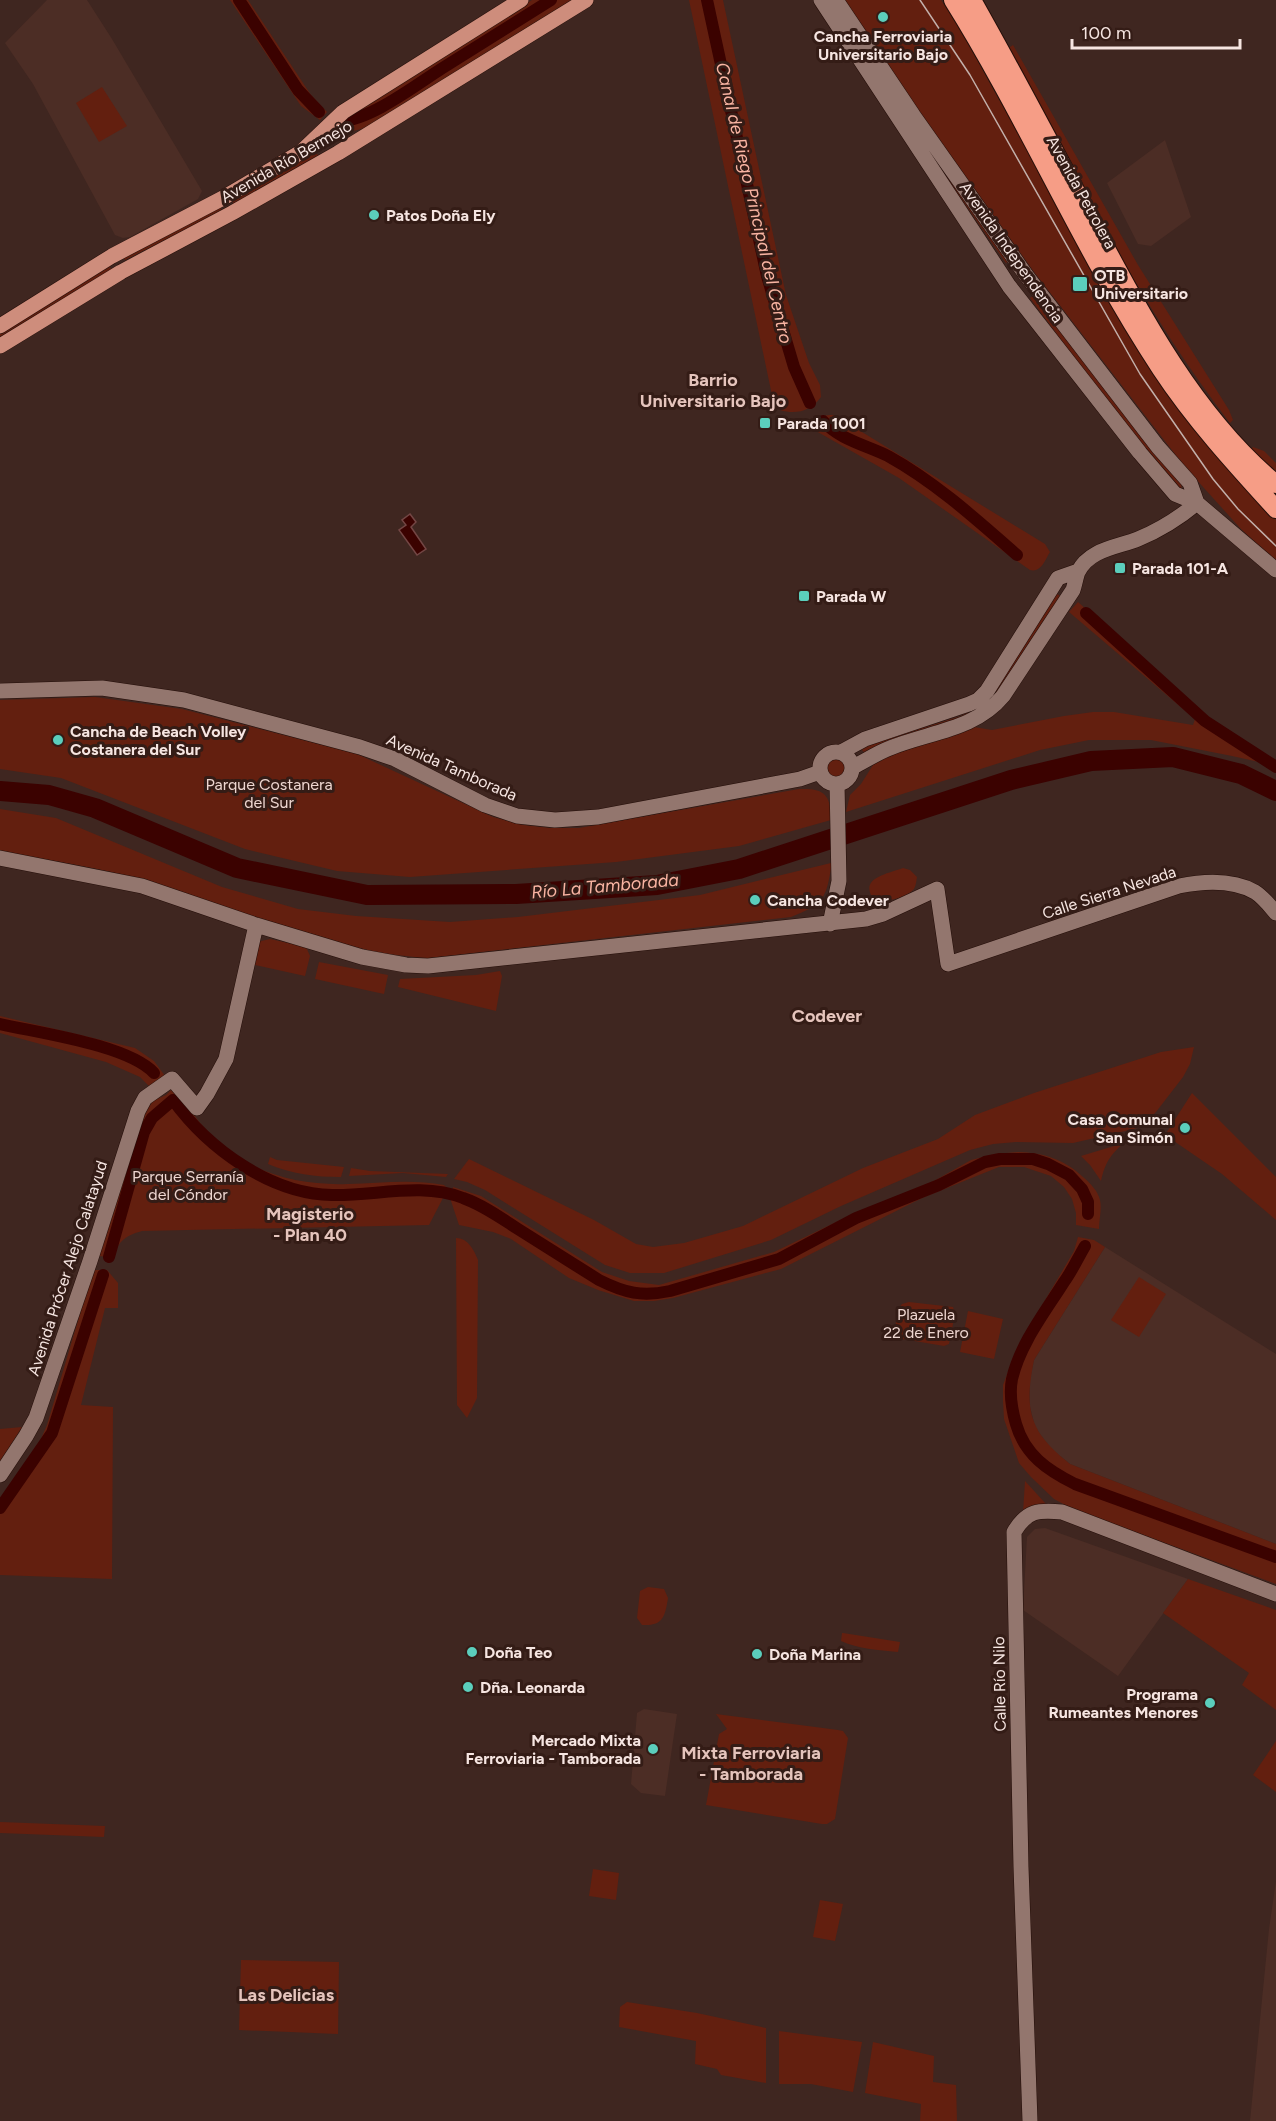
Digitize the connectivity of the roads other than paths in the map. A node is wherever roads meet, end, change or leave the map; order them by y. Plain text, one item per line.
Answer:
1 (521, 0) edge
2 (586, 0) edge
3 (821, 0) edge
4 (836, 0) edge
5 (953, 0) edge
6 (972, 0) edge
7 (0, 326) edge
8 (0, 346) edge
9 (1276, 484) edge
10 (1197, 503) junction
11 (1276, 509) edge
12 (1276, 570) edge
13 (1078, 571) junction
14 (0, 691) edge
15 (841, 752) junction
16 (853, 767) junction
17 (820, 772) junction
18 (837, 784) junction
19 (0, 858) edge
20 (1276, 913) edge
21 (831, 924) junction
22 (256, 925) junction
23 (0, 1475) edge
24 (1276, 1594) edge
25 (1030, 2121) edge

1 - 7 main road, Avenida Río Bermejo
2 - 8 main road, Avenida Río Bermejo
3 - 10 main road, Avenida Independencia
4 - 10 main road, Avenida Independencia
5 - 11 highway, Avenida Petrolera
6 - 9 highway, Avenida Petrolera
10 - 12 main road, Avenida Independencia
10 - 13 main road
13 - 15 main road
13 - 16 main road
14 - 17 main road, Avenida Tamborada
15 - 16 main road
15 - 17 main road
16 - 18 main road
17 - 18 main road
18 - 21 main road
19 - 22 main road
20 - 21 main road, Calle Sierra Nevada
21 - 22 main road
22 - 23 main road, Avenida Prócer Alejo Calatayud
24 - 25 main road, Calle Río Nilo

